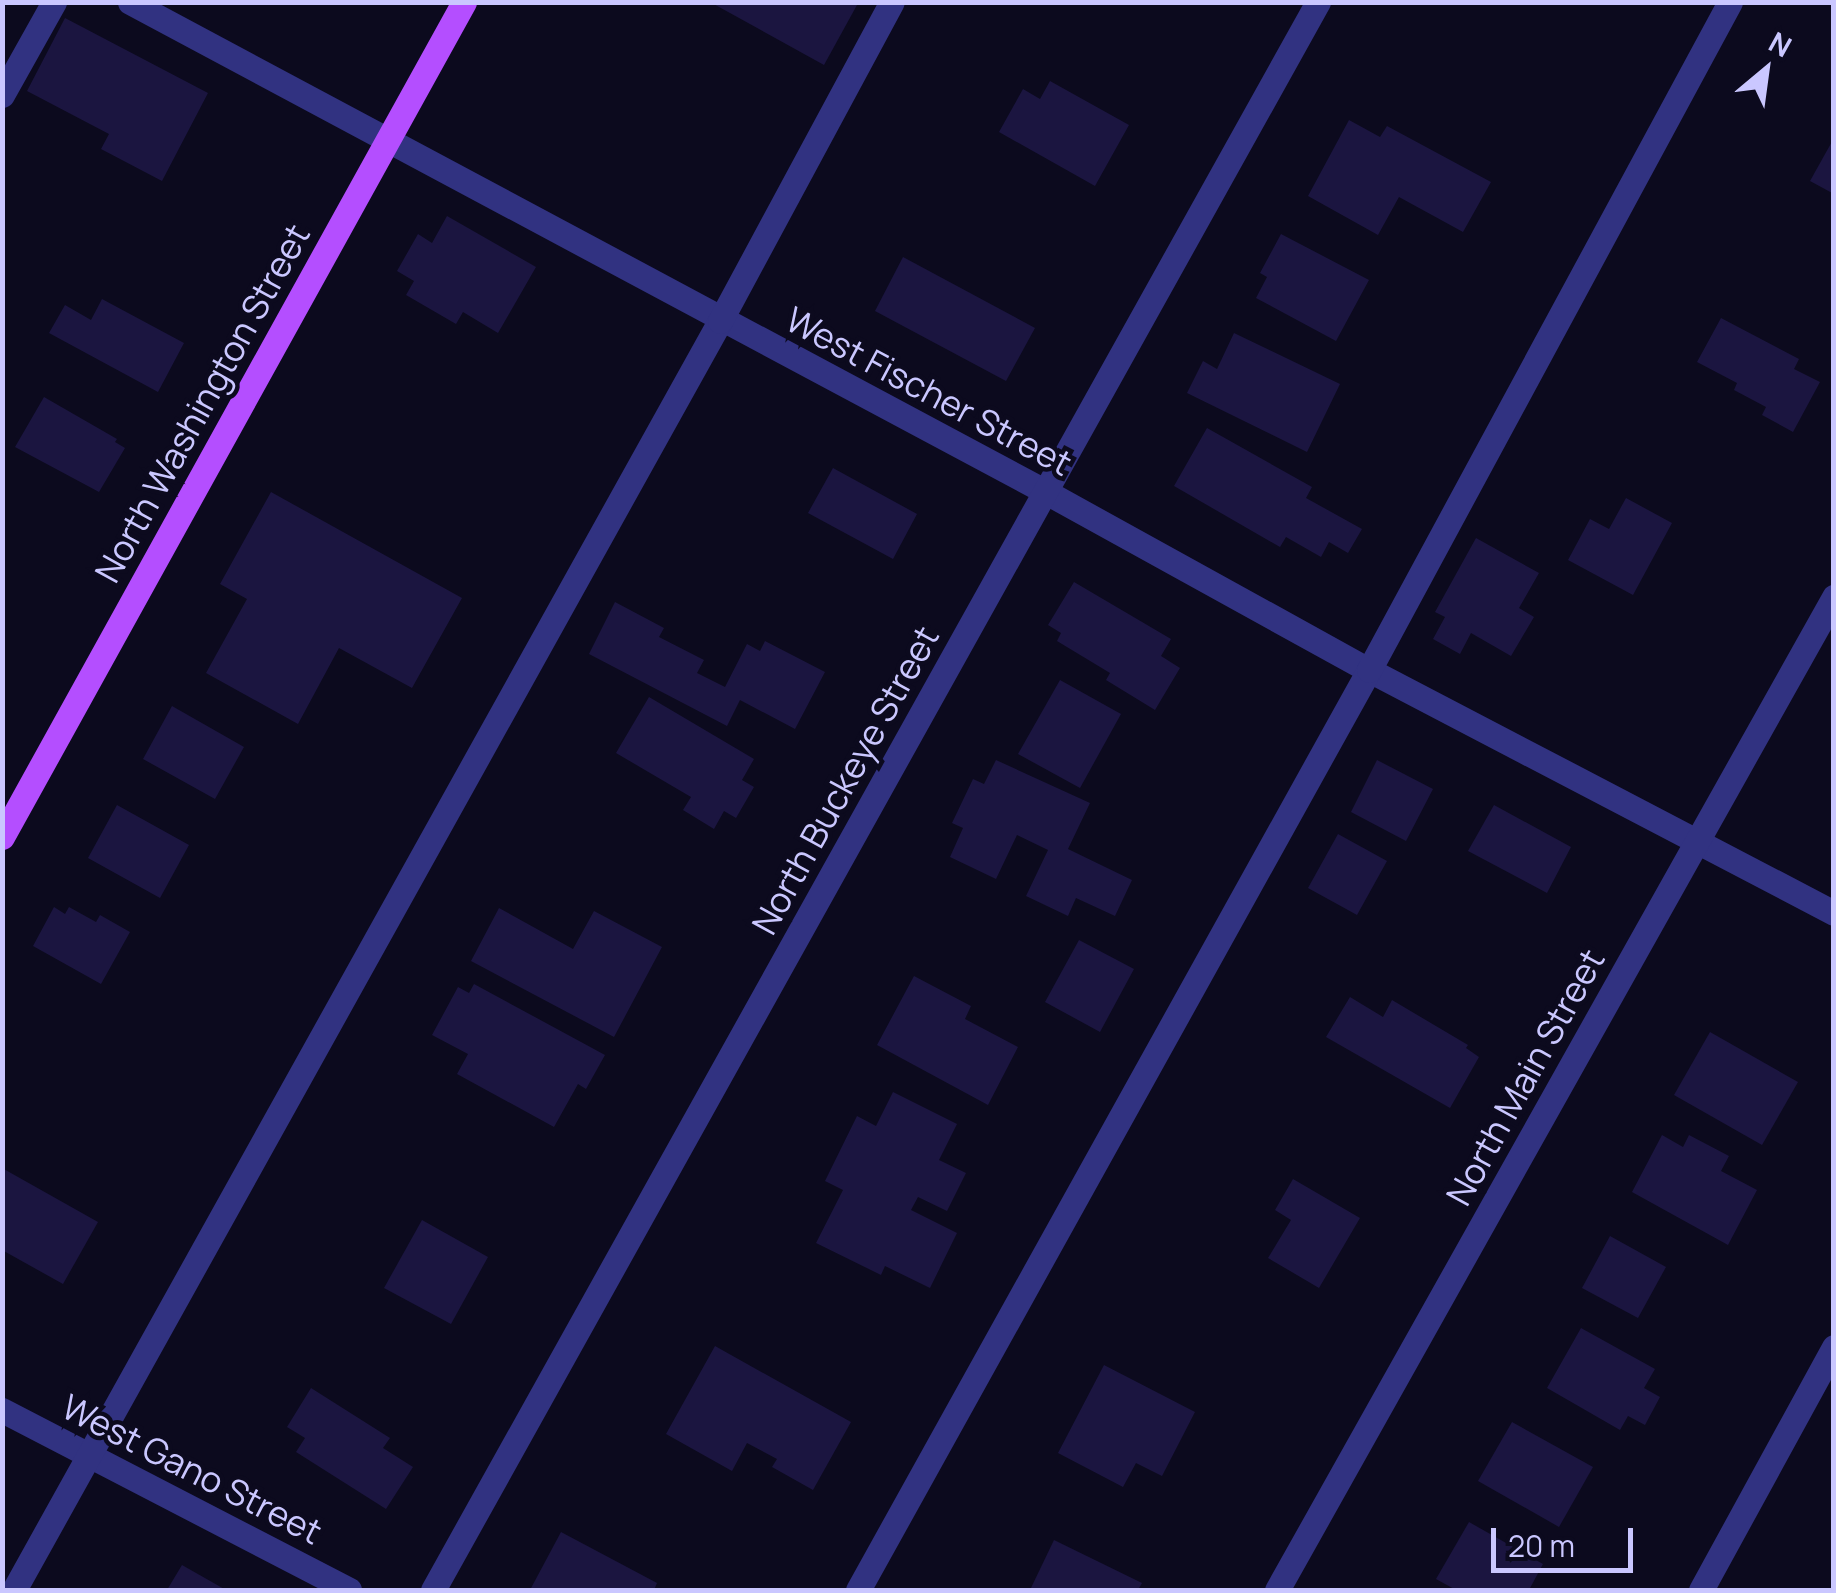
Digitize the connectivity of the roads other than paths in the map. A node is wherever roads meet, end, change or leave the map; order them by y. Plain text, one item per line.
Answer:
1 (54, 2) edge
2 (130, 2) edge
3 (464, 2) edge
4 (892, 2) edge
5 (1318, 2) edge
6 (1730, 2) edge
7 (2, 95) edge
8 (386, 143) junction
9 (720, 321) junction
10 (1046, 492) junction
11 (1834, 597) edge
12 (1369, 670) junction
13 (2, 837) edge
14 (1697, 840) junction
15 (1834, 913) edge
16 (1834, 1347) edge
17 (2, 1410) edge
18 (90, 1458) junction
19 (14, 1590) edge
20 (349, 1590) edge
21 (432, 1590) edge
22 (858, 1590) edge
23 (1277, 1590) edge
24 (1702, 1590) edge

1 - 7 street
2 - 8 street, West Fischer Street
3 - 8 main road, North Washington Street
4 - 9 street
5 - 10 street, North Buckeye Street
6 - 12 street
8 - 9 street, West Fischer Street
8 - 13 main road, North Washington Street
9 - 10 street, West Fischer Street
9 - 18 street
10 - 12 street, West Fischer Street
10 - 21 street, North Buckeye Street
11 - 14 street, North Main Street
12 - 14 street, West Fischer Street
12 - 22 street
14 - 15 street, West Fischer Street
14 - 23 street, North Main Street
16 - 24 street
17 - 18 street, West Gano Street
18 - 19 street
18 - 20 street, West Gano Street

